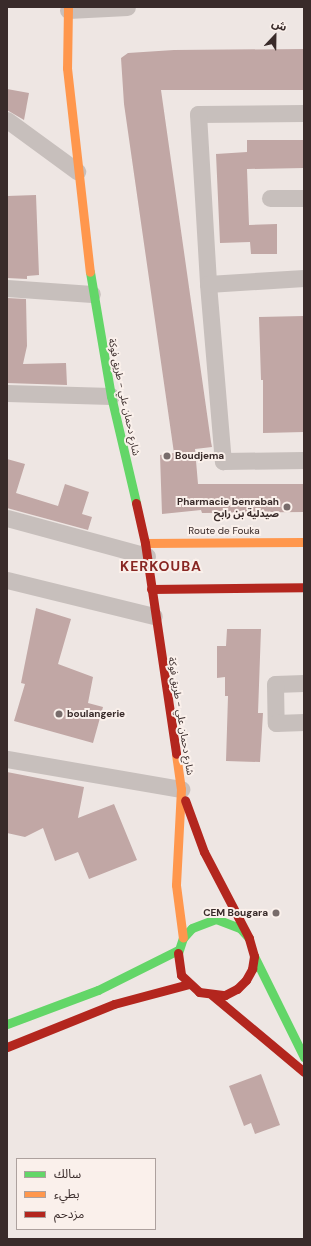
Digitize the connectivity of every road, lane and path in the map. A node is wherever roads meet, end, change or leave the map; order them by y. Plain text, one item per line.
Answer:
1 (127, 7) edge
2 (68, 9) edge
3 (304, 113) edge
4 (7, 120) edge
5 (77, 171) junction
6 (270, 198) dead end
7 (304, 198) edge
8 (304, 278) edge
9 (208, 284) junction
10 (7, 288) edge
11 (92, 294) junction
12 (7, 392) edge
13 (111, 396) junction
14 (304, 460) edge
15 (7, 518) edge
16 (304, 542) edge
17 (146, 549) junction
18 (7, 580) edge
19 (304, 587) edge
20 (151, 589) junction
21 (154, 616) junction
22 (304, 684) edge
23 (304, 722) edge
24 (7, 759) edge
25 (181, 789) junction
26 (183, 938) junction
27 (249, 938) junction
28 (178, 950) junction
29 (254, 956) junction
30 (189, 984) junction
31 (212, 995) junction
32 (7, 1024) edge
33 (7, 1047) edge
34 (304, 1057) edge
35 (304, 1072) edge

1 - 2 street
2 - 5 main road, شارع دحمان علي - طريق فوكة
3 - 9 street
4 - 5 street
5 - 11 main road, شارع دحمان علي - طريق فوكة
6 - 7 street
8 - 9 street
9 - 14 street
10 - 11 street
11 - 13 main road, شارع دحمان علي - طريق فوكة
12 - 13 street
13 - 17 main road, شارع دحمان علي - طريق فوكة
15 - 17 street
16 - 17 main road, Route de Fouka
17 - 20 main road, شارع دحمان علي - طريق فوكة
18 - 21 street
19 - 20 main road
20 - 21 main road, شارع دحمان علي - طريق فوكة
21 - 25 main road, شارع دحمان علي - طريق فوكة
22 - 23 street
24 - 25 street
25 - 26 main road, شارع دحمان علي - طريق فوكة
25 - 27 main road, شارع دحمان علي - طريق فوكة
26 - 27 main road
26 - 28 main road
27 - 29 main road
28 - 30 main road
28 - 32 main road
29 - 31 main road
29 - 34 main road
30 - 31 main road
30 - 33 main road
31 - 35 main road

